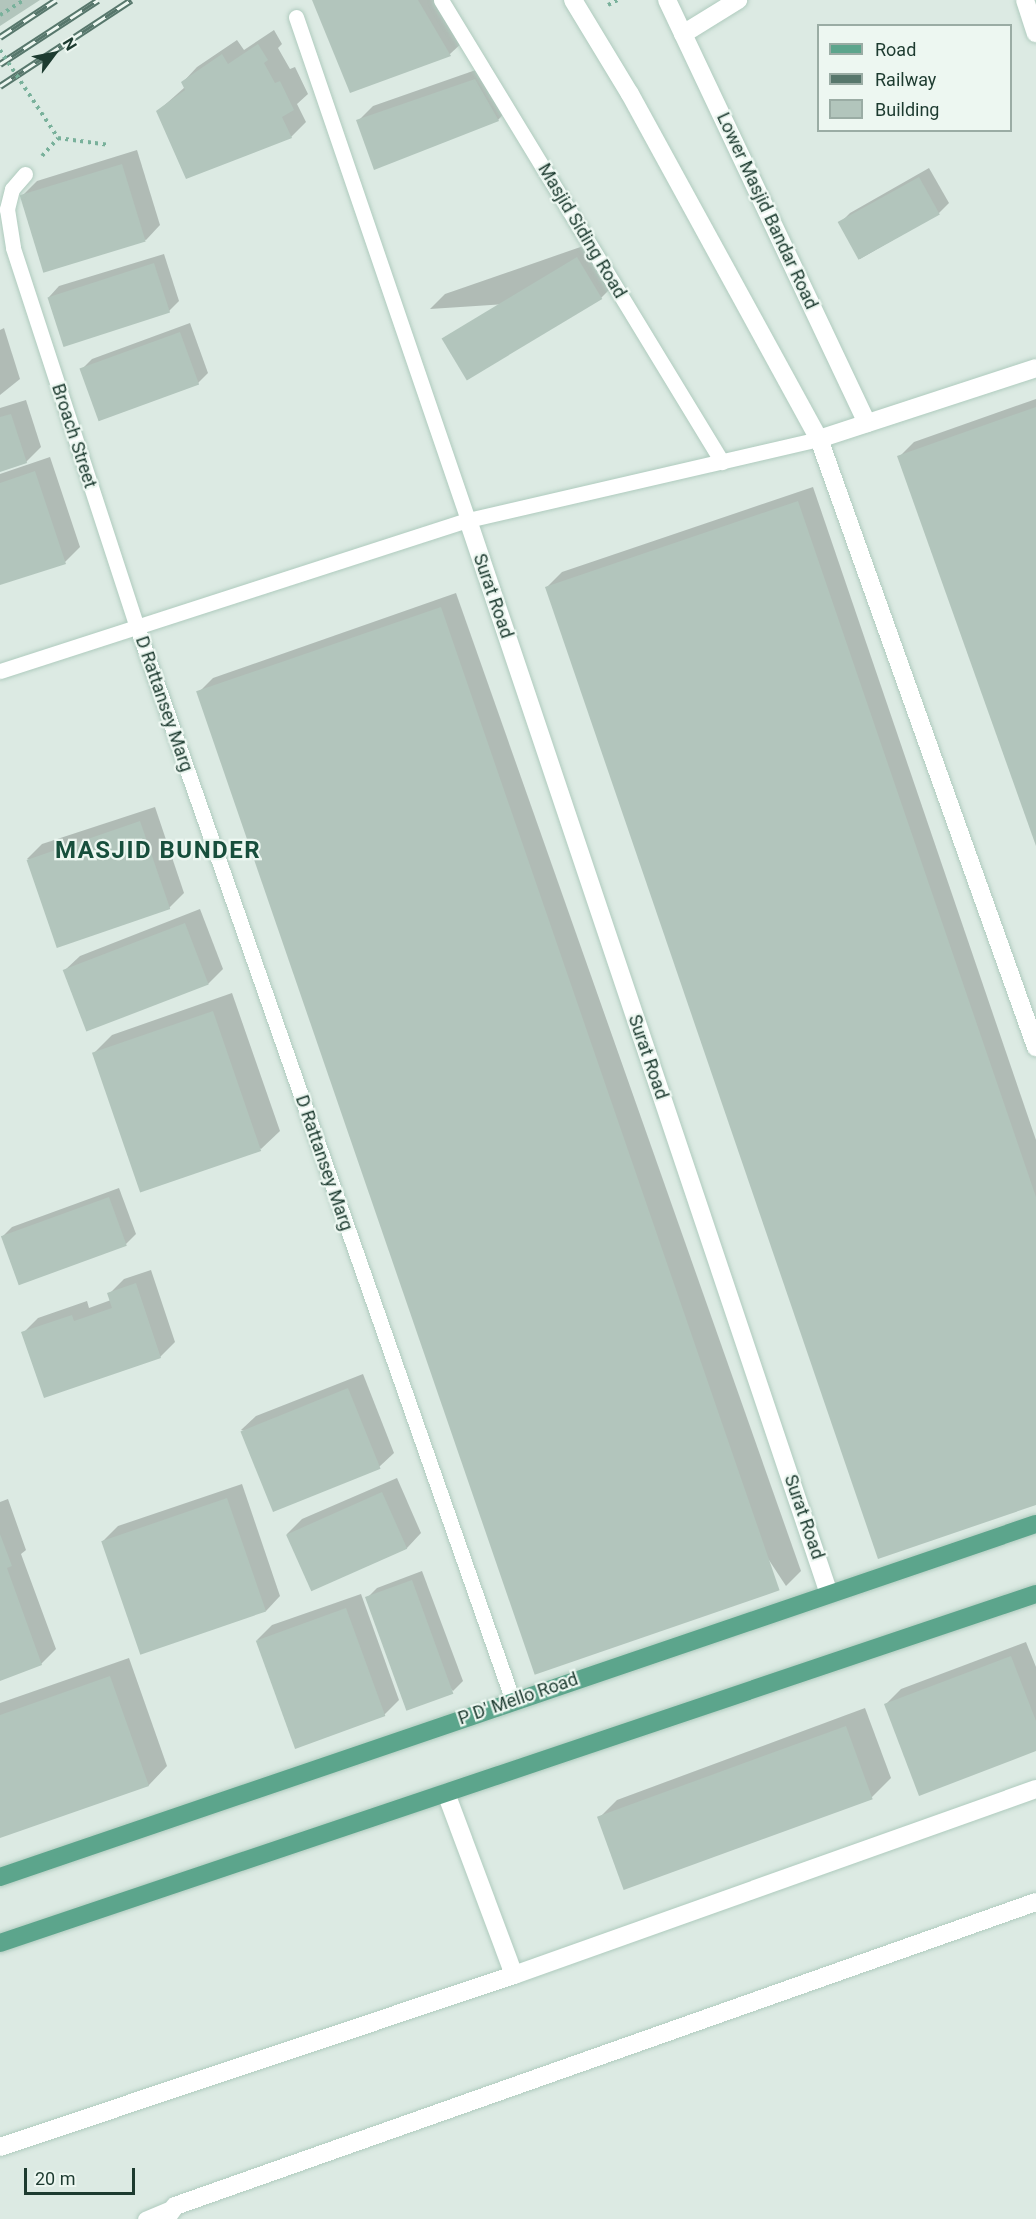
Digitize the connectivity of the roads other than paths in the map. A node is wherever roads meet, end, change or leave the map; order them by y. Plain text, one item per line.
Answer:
1 (441, 0) edge
2 (573, 0) edge
3 (667, 0) edge
4 (738, 0) edge
5 (1030, 9) edge
6 (296, 17) dead end
7 (1036, 33) edge
8 (683, 34) junction
9 (25, 174) dead end
10 (1036, 368) edge
11 (867, 423) junction
12 (819, 439) junction
13 (722, 462) junction
14 (468, 520) junction
15 (136, 624) junction
16 (0, 670) edge
17 (1036, 1047) edge
18 (1036, 1524) edge
19 (829, 1594) junction
20 (1036, 1594) edge
21 (513, 1701) junction
22 (1036, 1789) edge
23 (446, 1792) junction
24 (0, 1877) edge
25 (1036, 1902) edge
26 (0, 1943) edge
27 (514, 1975) junction
28 (0, 2147) edge
29 (170, 2212) edge
30 (145, 2219) edge

1 - 13 lane, Masjid Siding Road
2 - 12 street
3 - 8 street, Lower Masjid Bandar Road
4 - 8 street
5 - 7 street
6 - 14 lane
8 - 11 street, Lower Masjid Bandar Road
9 - 15 lane, Broach Street
10 - 11 street
11 - 12 street
12 - 13 lane
12 - 17 street
13 - 14 lane
14 - 15 lane
14 - 19 street, Surat Road
15 - 16 lane
15 - 21 lane, D Rattansey Marg
18 - 19 main road, P D' Mello Road
19 - 21 main road, P D' Mello Road
20 - 23 main road
21 - 24 main road, P D' Mello Road
22 - 27 street
23 - 26 main road
23 - 27 street
25 - 29 street
27 - 28 street
29 - 30 lane

